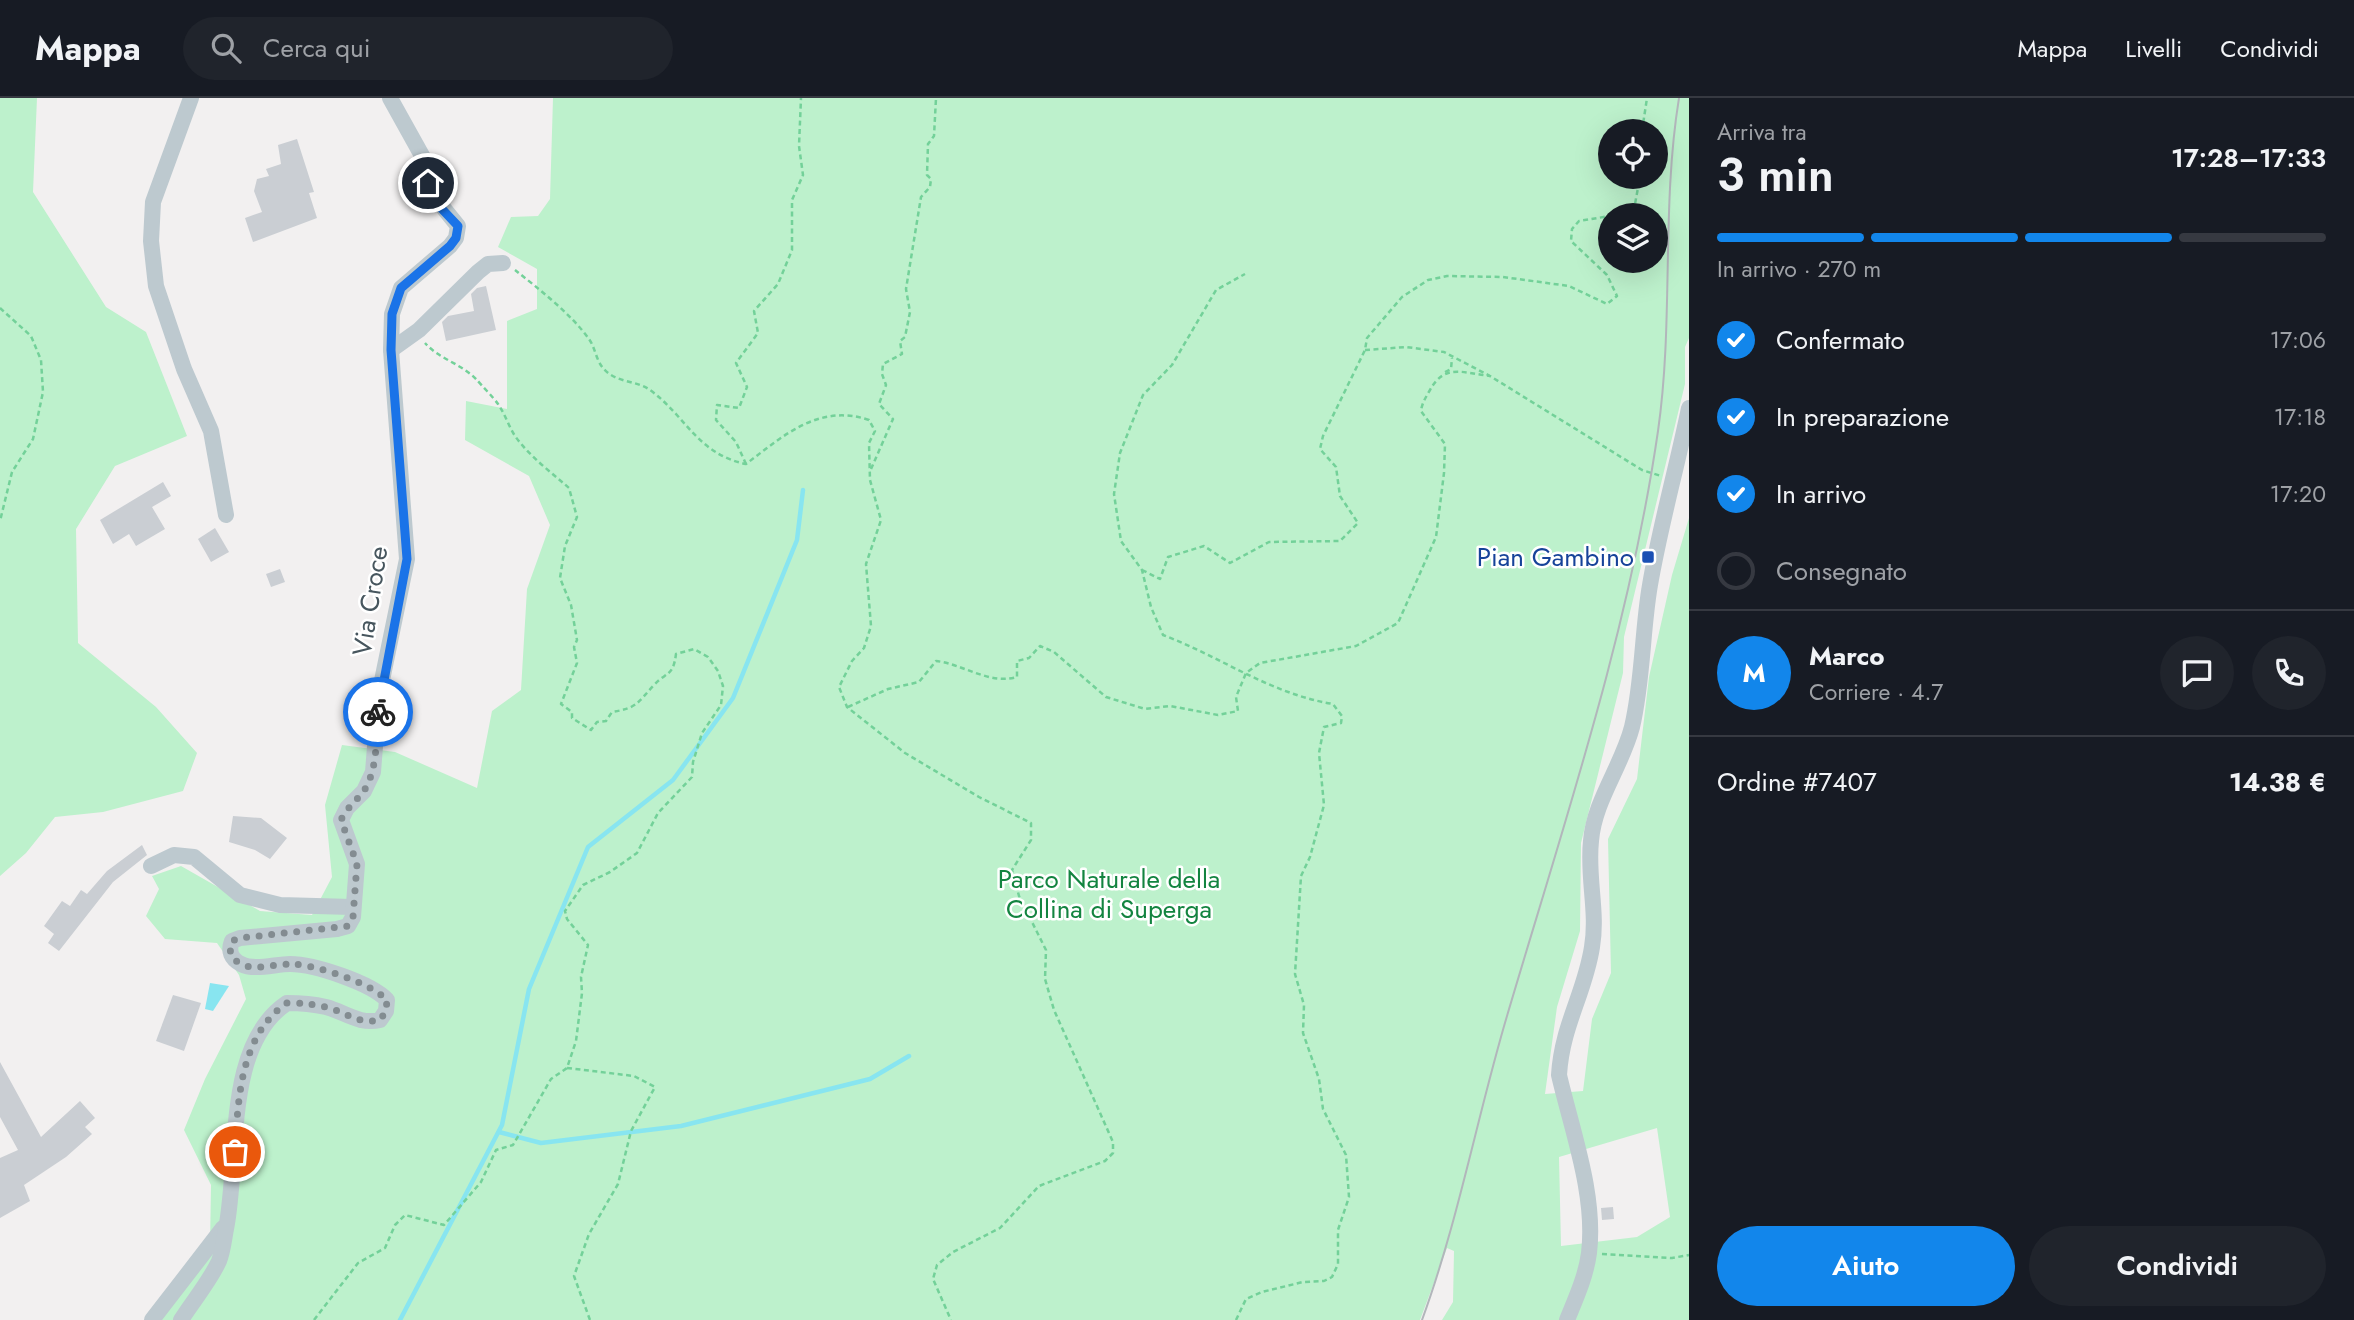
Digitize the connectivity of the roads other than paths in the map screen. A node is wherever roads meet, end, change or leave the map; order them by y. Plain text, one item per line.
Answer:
1 (191, 98) edge
2 (390, 98) edge
3 (503, 264) road end
4 (391, 350) junction
5 (1689, 408) edge
6 (226, 515) dead end
7 (151, 866) dead end
8 (352, 907) junction
9 (227, 1223) junction
10 (152, 1320) edge
11 (181, 1320) edge
12 (1567, 1320) edge

1 - 6 street
2 - 4 street, Via Croce
3 - 4 street
4 - 8 street, Via Croce
5 - 12 street
7 - 8 street
8 - 9 street
9 - 10 street
9 - 11 street

